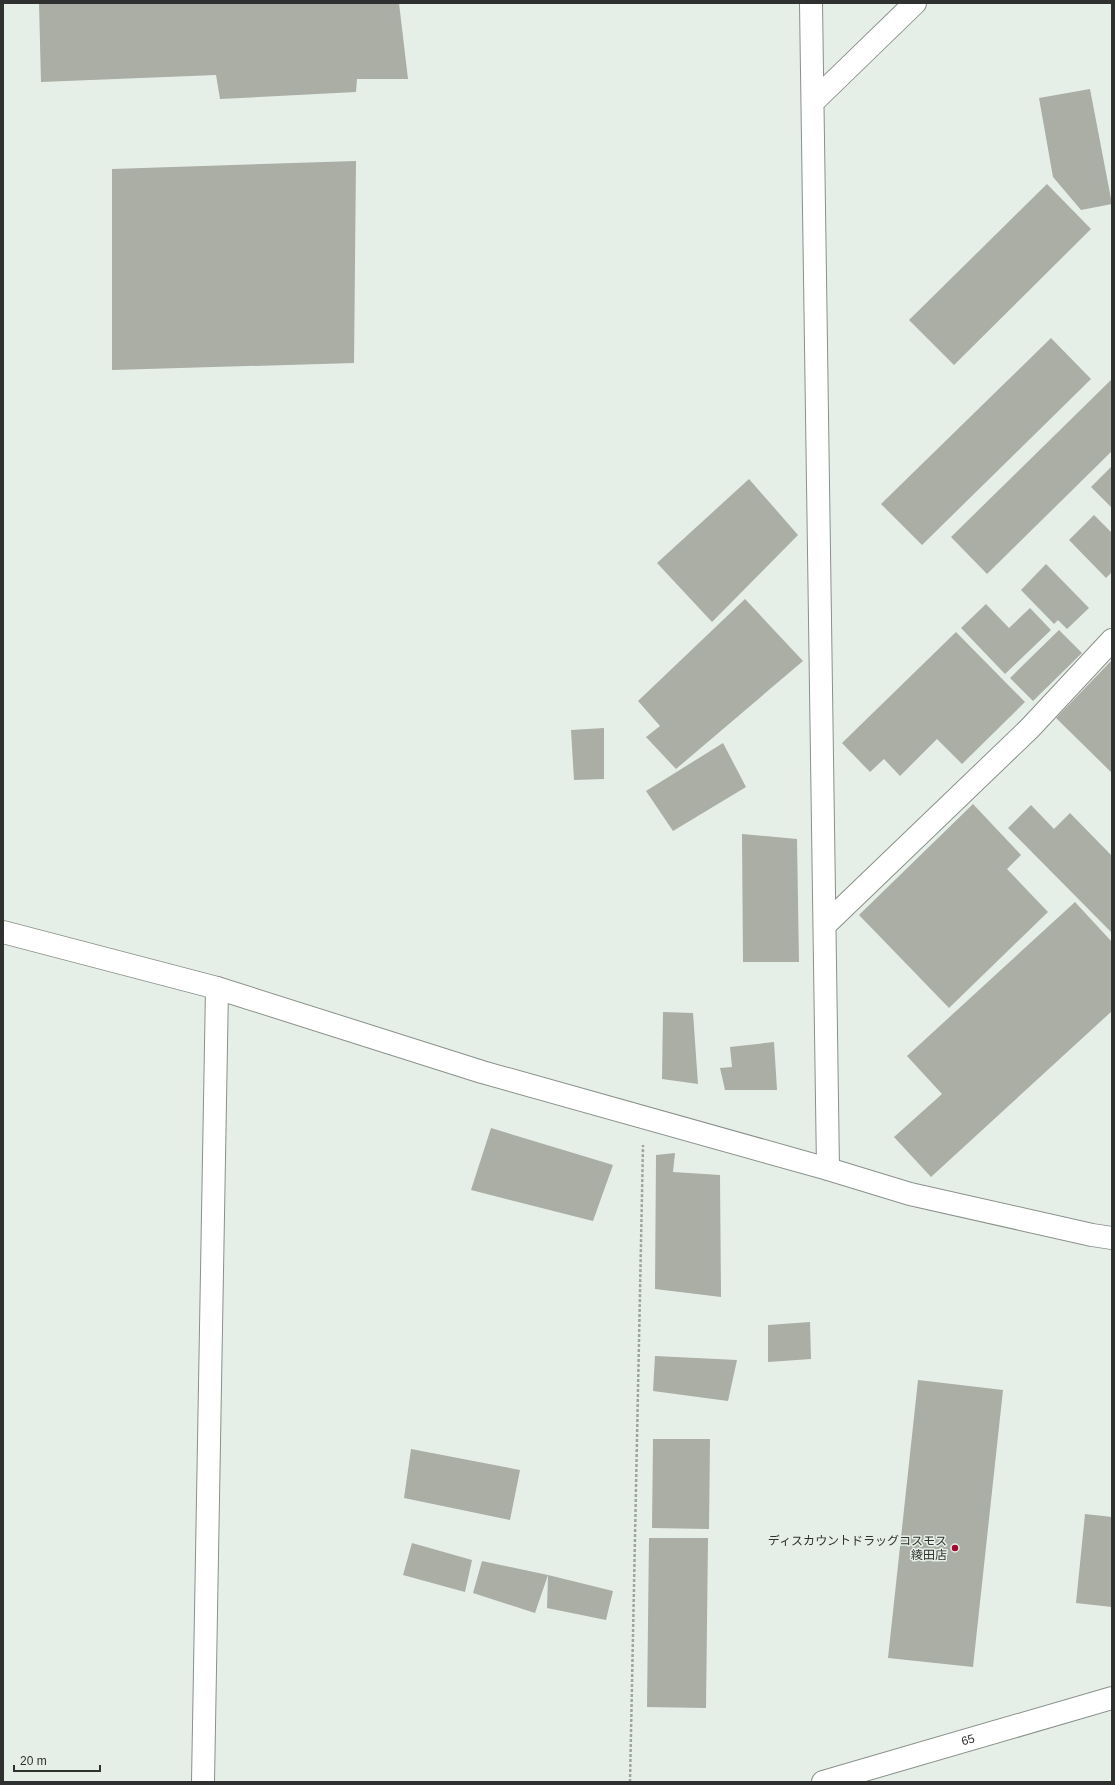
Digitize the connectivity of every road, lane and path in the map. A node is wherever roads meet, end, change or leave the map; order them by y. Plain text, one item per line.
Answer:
1 (811, 3) edge
2 (915, 3) edge
3 (814, 101) junction
4 (1112, 640) edge
5 (826, 924) junction
6 (3, 932) edge
7 (217, 988) junction
8 (644, 1117) junction
9 (828, 1169) junction
10 (1112, 1238) edge
11 (1112, 1698) edge
12 (203, 1782) edge
13 (630, 1782) edge
14 (823, 1782) edge

1 - 3 street
2 - 3 street
3 - 5 street
4 - 5 street
5 - 9 street
6 - 7 street
7 - 8 street
7 - 12 street
8 - 9 street
8 - 13 path
9 - 10 street
11 - 14 street, 65 / 65

